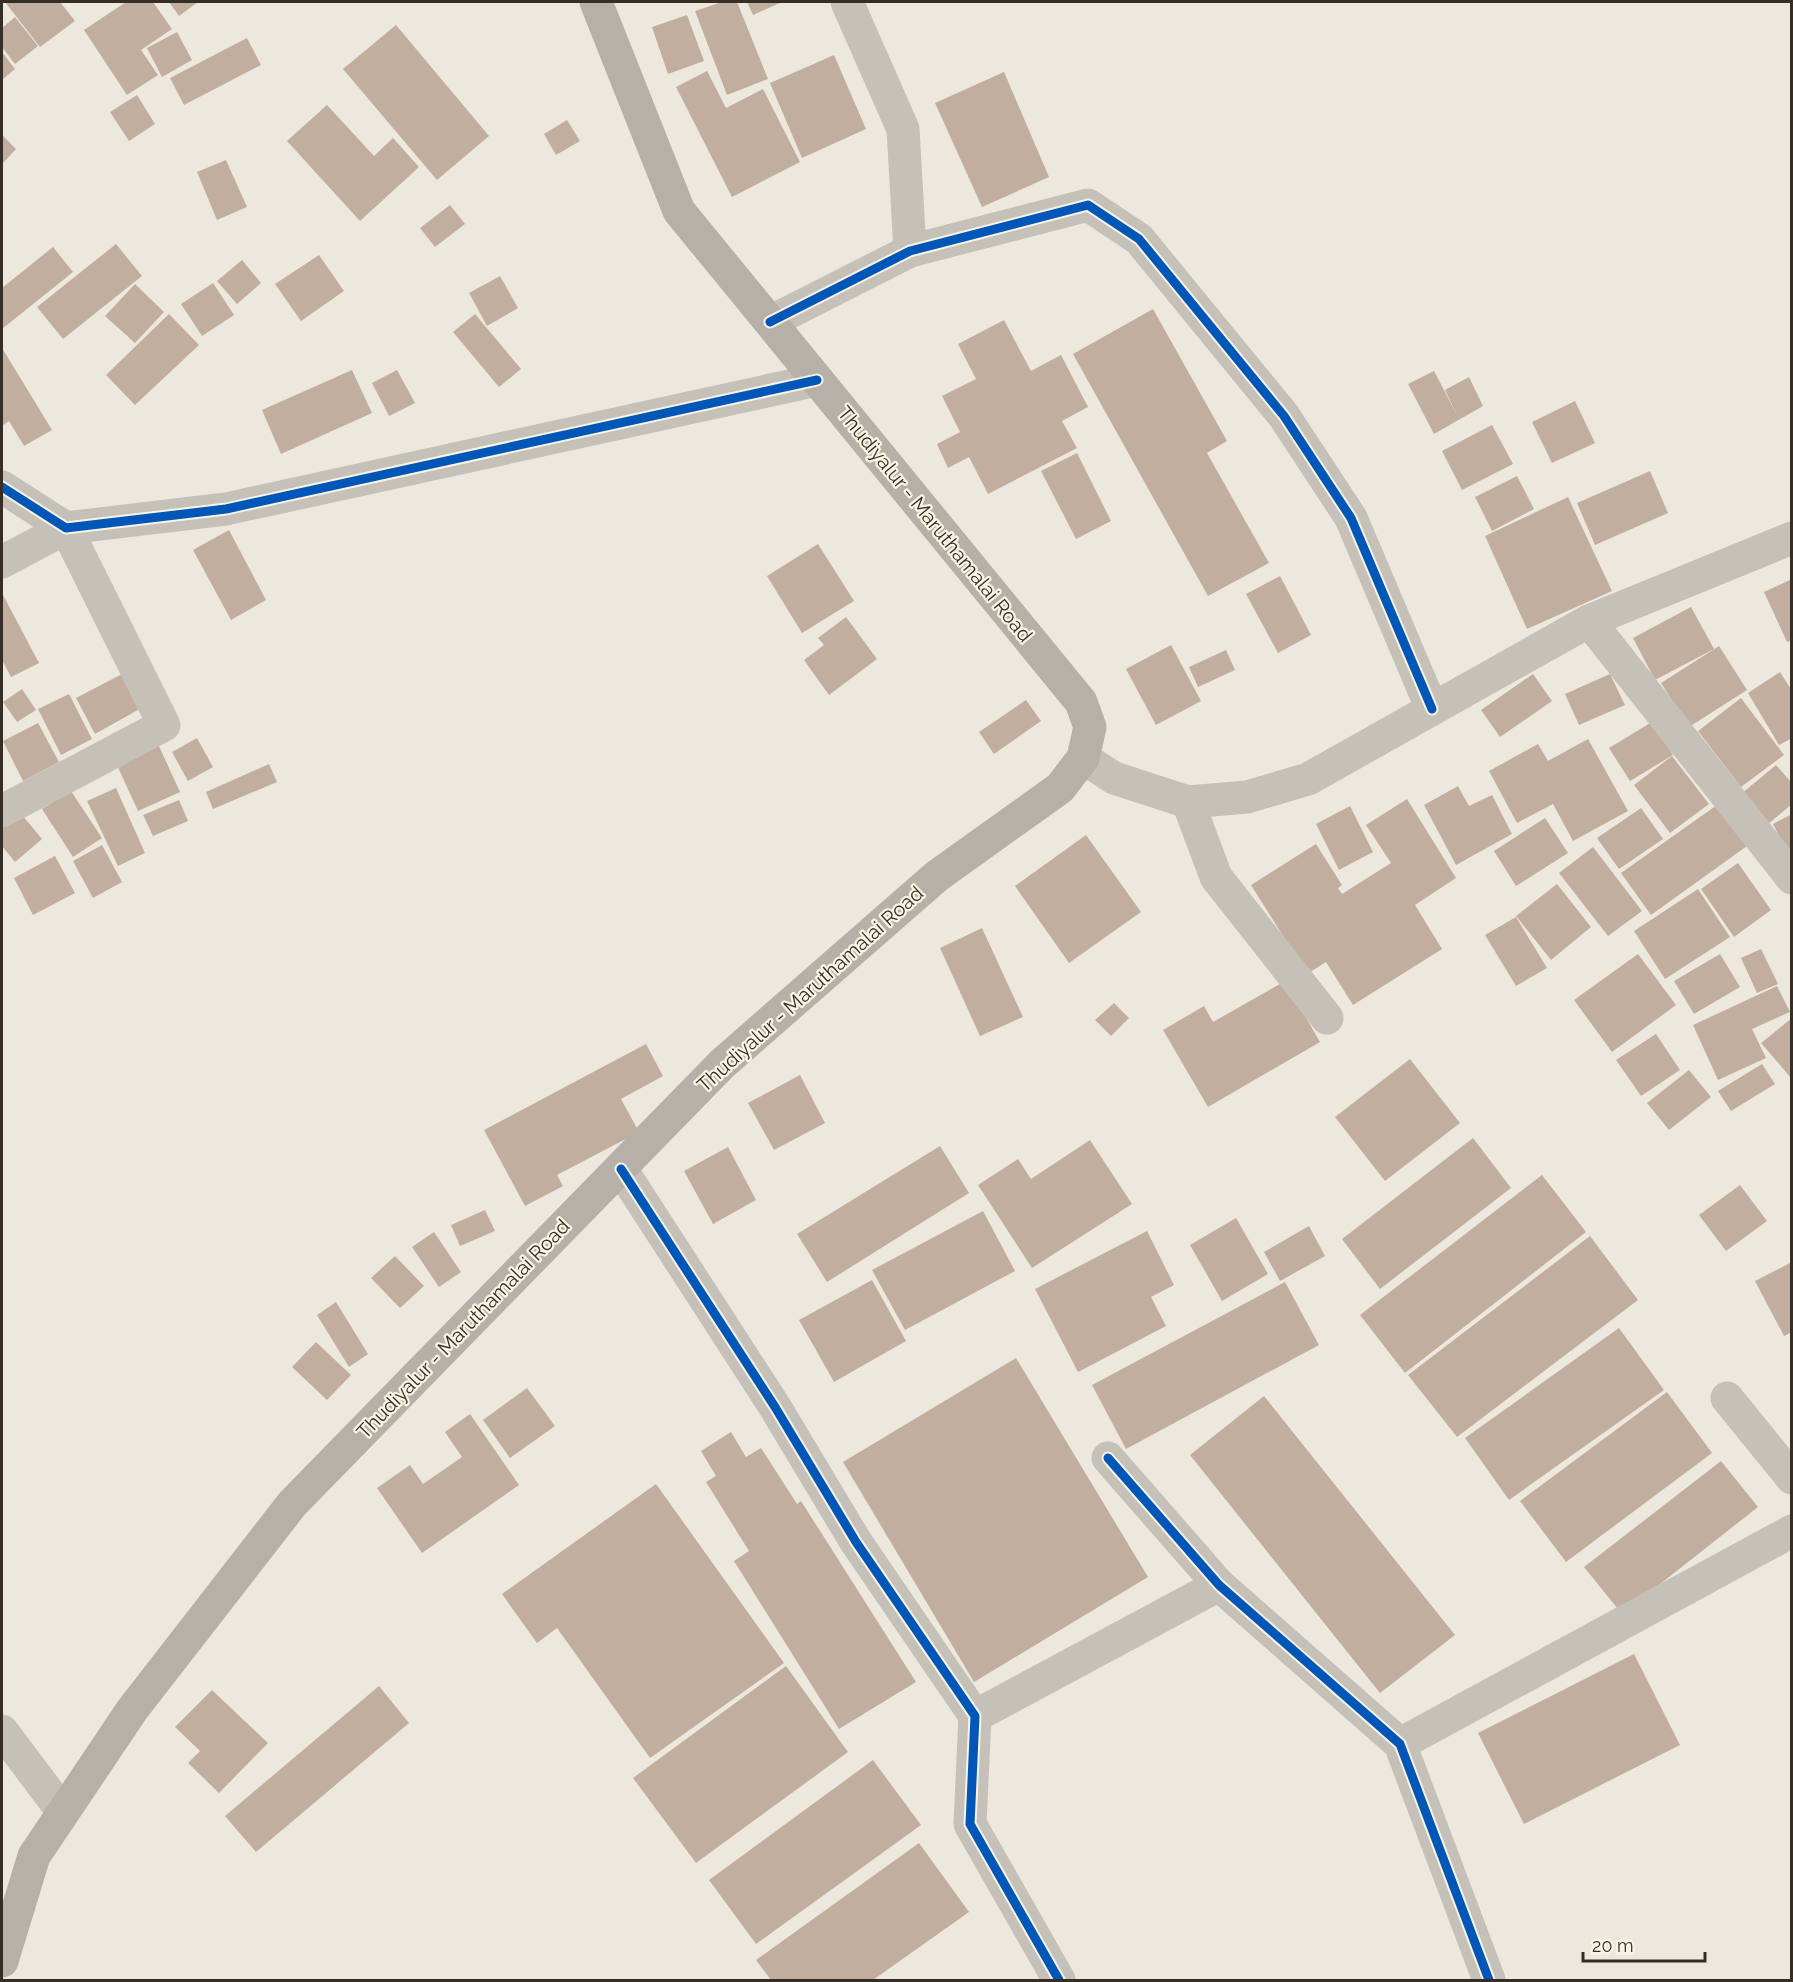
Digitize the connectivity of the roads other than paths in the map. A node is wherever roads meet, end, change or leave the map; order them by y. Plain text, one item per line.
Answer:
1 (596, 2) edge
2 (847, 2) edge
3 (910, 251) junction
4 (770, 322) junction
5 (817, 380) junction
6 (2, 487) edge
7 (66, 528) junction
8 (1791, 538) edge
9 (2, 562) edge
10 (1589, 621) junction
11 (1432, 710) junction
12 (1083, 758) junction
13 (1188, 802) junction
14 (2, 811) edge
15 (1791, 878) edge
16 (1327, 1018) dead end
17 (621, 1169) junction
18 (1727, 1398) dead end
19 (1108, 1458) dead end
20 (1791, 1478) edge
21 (1791, 1531) edge
22 (1219, 1585) junction
23 (975, 1716) junction
24 (2, 1731) edge
25 (1400, 1744) junction
26 (63, 1812) junction
27 (2, 1961) edge
28 (1059, 1980) edge
29 (1490, 1980) edge

1 - 4 main road, Thudiyalur - Maruthamalai Road
2 - 3 street
3 - 4 street
3 - 11 street
4 - 5 main road, Thudiyalur - Maruthamalai Road
5 - 7 street
5 - 12 main road, Thudiyalur - Maruthamalai Road
6 - 7 street
7 - 9 street
7 - 14 street
8 - 10 street
10 - 11 street
10 - 15 street
11 - 13 street
12 - 13 street
12 - 17 main road, Thudiyalur - Maruthamalai Road
13 - 16 street
17 - 23 street
17 - 26 main road, Thudiyalur - Maruthamalai Road
18 - 20 street
19 - 22 street
21 - 25 street
22 - 23 street
22 - 25 street
23 - 28 street
24 - 26 street
25 - 29 street
26 - 27 main road, Thudiyalur - Maruthamalai Road

